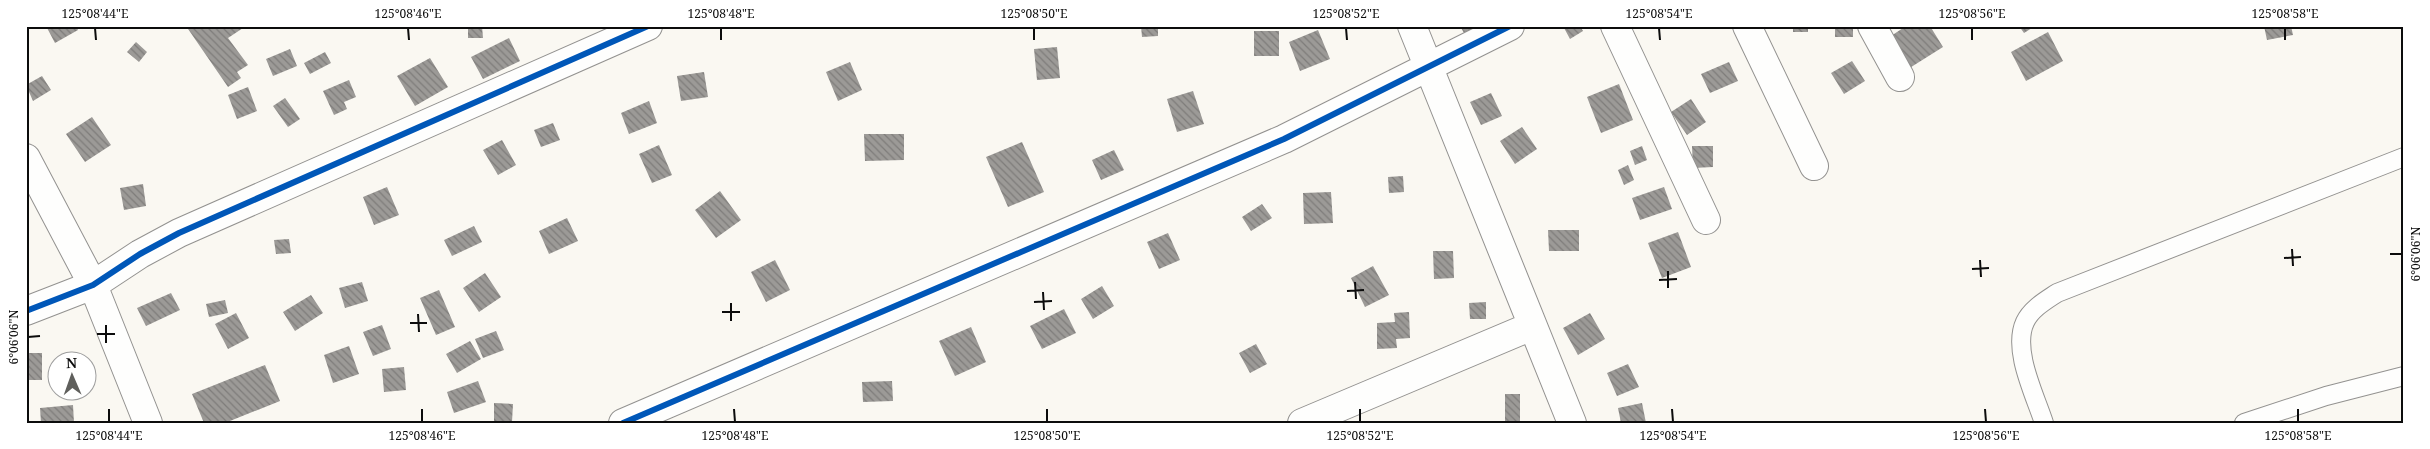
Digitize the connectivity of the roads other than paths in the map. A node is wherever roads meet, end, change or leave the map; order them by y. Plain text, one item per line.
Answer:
1 (648, 26) edge
2 (1412, 26) edge
3 (1510, 26) edge
4 (1616, 26) edge
5 (1747, 26) edge
6 (1872, 26) edge
7 (1430, 68) junction
8 (1900, 77) dead end
9 (2404, 156) edge
10 (26, 158) edge
11 (1814, 166) dead end
12 (1706, 220) dead end
13 (93, 285) junction
14 (26, 311) edge
15 (1532, 326) junction
16 (2404, 376) edge
17 (146, 422) edge
18 (623, 423) edge
19 (1302, 423) edge
20 (1572, 423) edge
21 (2044, 423) edge
22 (2244, 423) edge

1 - 13 street
2 - 7 street
3 - 7 street
4 - 12 street
5 - 11 street
6 - 8 street
7 - 15 street
7 - 18 street
9 - 21 lane
10 - 13 street
13 - 14 street
13 - 17 street
15 - 19 street
15 - 20 street
16 - 22 lane

